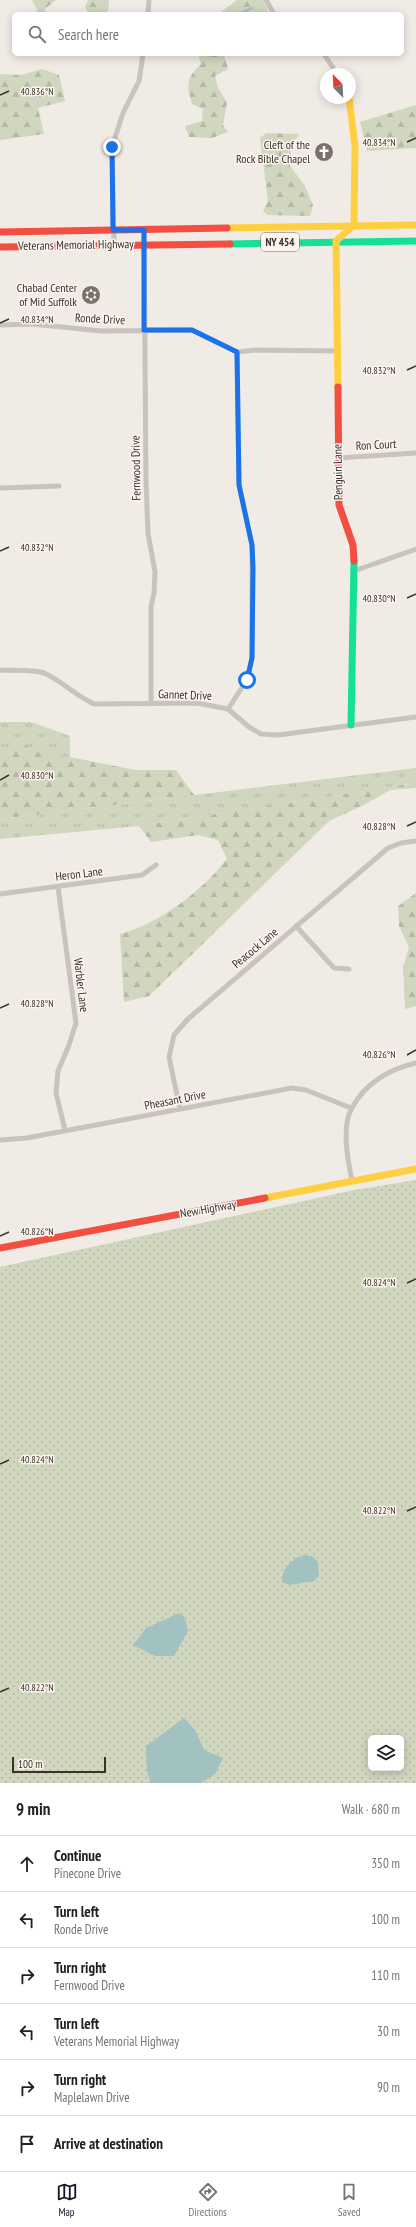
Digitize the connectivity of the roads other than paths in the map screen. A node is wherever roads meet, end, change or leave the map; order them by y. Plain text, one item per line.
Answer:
1 (149, 0) edge
2 (266, 0) edge
3 (148, 12) edge
4 (273, 12) edge
5 (143, 56) edge
6 (325, 56) edge
7 (333, 68) edge
8 (350, 104) edge
9 (354, 225) junction
10 (416, 225) edge
11 (113, 230) junction
12 (144, 230) junction
13 (0, 232) edge
14 (416, 240) edge
15 (336, 241) junction
16 (114, 244) junction
17 (144, 244) junction
18 (0, 247) edge
19 (0, 325) edge
20 (144, 330) junction
21 (339, 351) junction
22 (237, 352) junction
23 (416, 453) edge
24 (337, 458) junction
25 (59, 486) dead end
26 (0, 488) edge
27 (416, 549) edge
28 (354, 572) junction
29 (0, 670) edge
30 (151, 704) junction
31 (228, 710) junction
32 (416, 717) edge
33 (350, 725) junction
34 (416, 841) edge
35 (156, 865) dead end
36 (58, 887) junction
37 (0, 894) edge
38 (296, 926) junction
39 (349, 969) dead end
40 (416, 1063) edge
41 (351, 1108) junction
42 (180, 1109) junction
43 (65, 1130) junction
44 (0, 1140) edge
45 (416, 1169) edge
46 (352, 1181) junction
47 (0, 1248) edge

1 - 3 street
2 - 4 street
5 - 11 street
6 - 7 street
8 - 9 street
9 - 10 street, Veterans Memorial Highway / NY 454
9 - 12 street, Veterans Memorial Highway / NY 454
9 - 15 street
11 - 12 street, Veterans Memorial Highway / NY 454
11 - 13 street, Veterans Memorial Highway / NY 454
11 - 16 street
12 - 17 street, Fernwood Drive
14 - 15 street, Veterans Memorial Highway / NY 454
15 - 17 street, Veterans Memorial Highway / NY 454
15 - 21 street, Penguin Lane
16 - 17 street, Veterans Memorial Highway / NY 454
16 - 18 street, Veterans Memorial Highway / NY 454
17 - 20 street, Fernwood Drive
19 - 20 street, Ronde Drive
20 - 22 street, Ronde Drive
20 - 30 street, Fernwood Drive
21 - 22 street
21 - 24 street, Penguin Lane
22 - 31 street
23 - 24 street, Ron Court
24 - 28 street, Penguin Lane
25 - 26 street
27 - 28 street
28 - 33 street, Penguin Lane
29 - 30 street, Gannet Drive
30 - 31 street, Gannet Drive
31 - 33 street, Gannet Drive
32 - 33 street, Gannet Drive
34 - 38 street, Peacock Lane
35 - 36 street, Heron Lane
36 - 37 street, Heron Lane
36 - 43 street, Warbler Lane
38 - 39 street
38 - 42 street, Peacock Lane
40 - 41 street
41 - 42 street, Pheasant Drive
41 - 46 street
42 - 43 street, Pheasant Drive
43 - 44 street, Pheasant Drive
45 - 46 street, New Highway
46 - 47 street, New Highway

